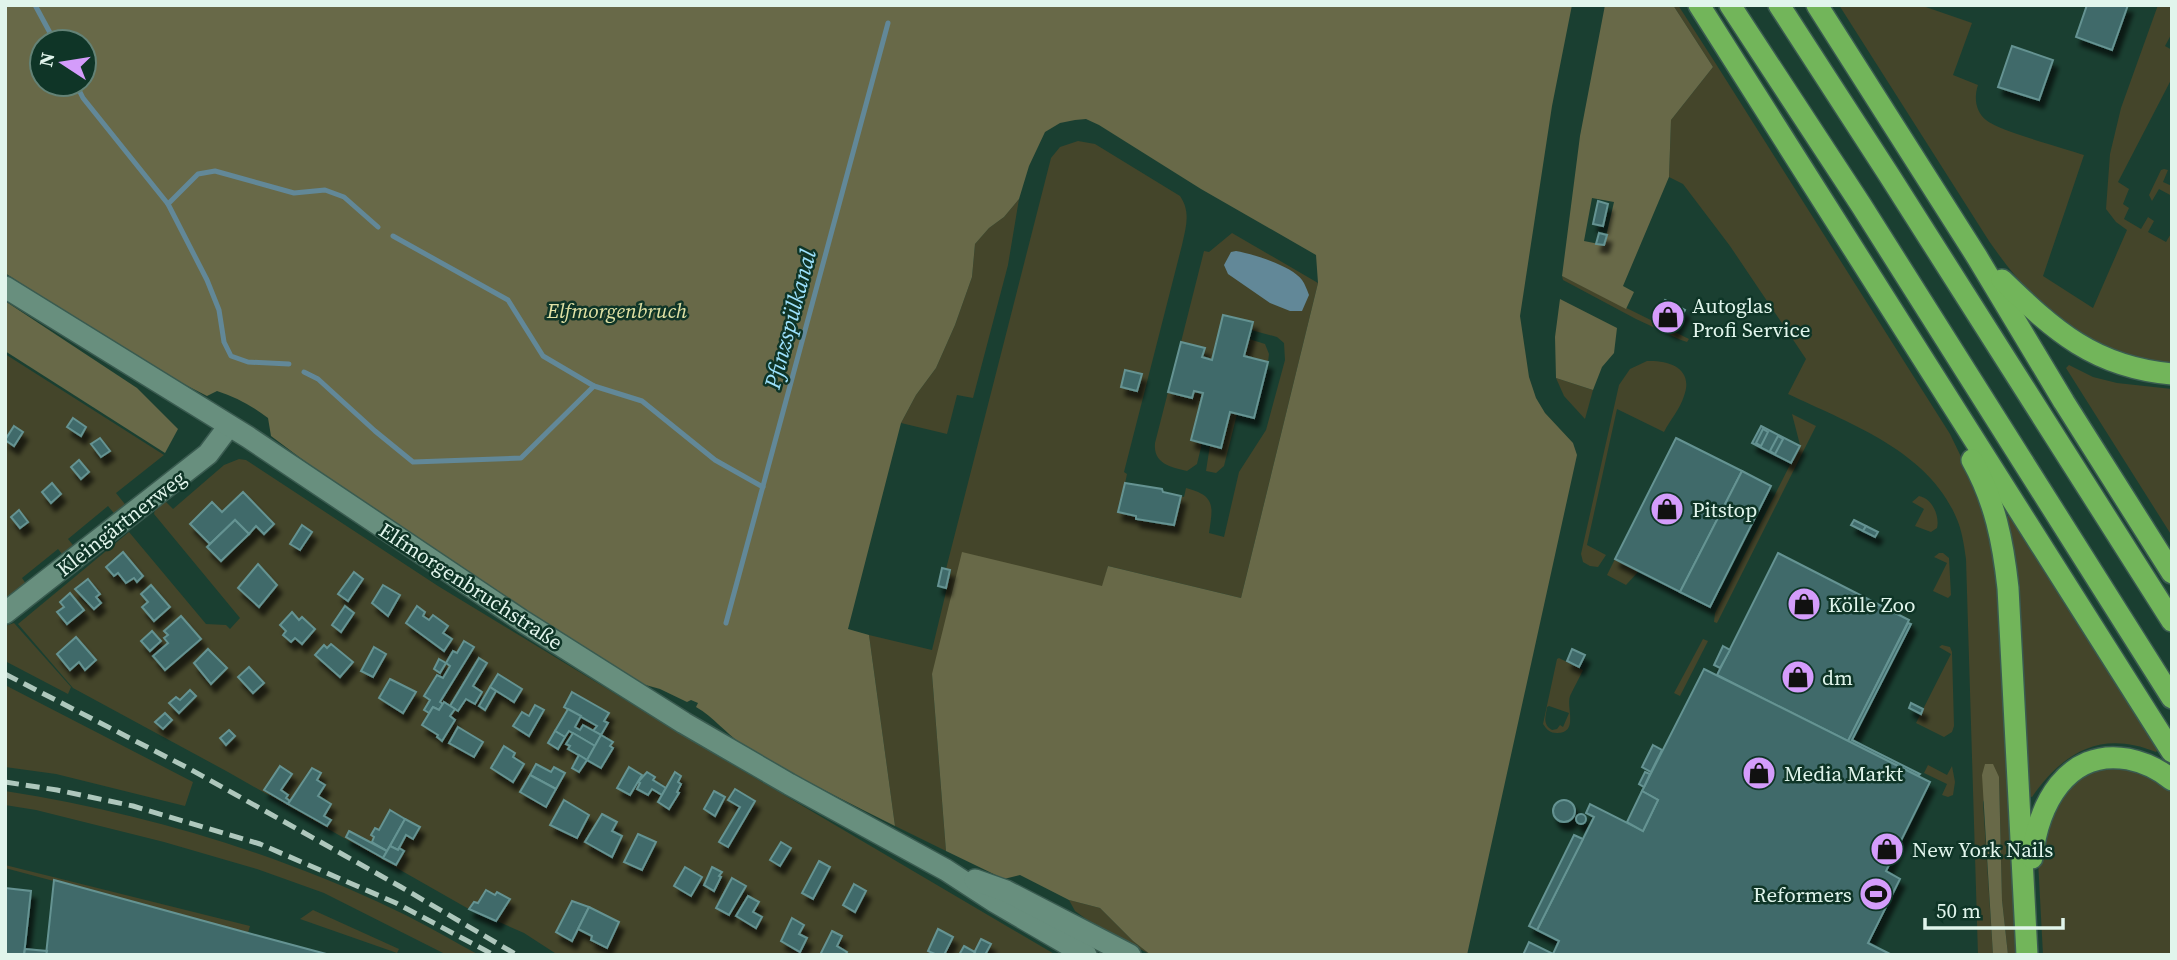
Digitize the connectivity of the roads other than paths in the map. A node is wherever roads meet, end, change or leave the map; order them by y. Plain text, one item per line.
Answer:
1 (1699, 5) edge
2 (1730, 5) edge
3 (1779, 5) edge
4 (1817, 5) edge
5 (1977, 257) junction
6 (5, 287) edge
7 (2172, 374) edge
8 (1952, 403) junction
9 (229, 426) junction
10 (2172, 573) edge
11 (5, 612) edge
12 (2172, 621) edge
13 (2172, 698) edge
14 (2172, 752) edge
15 (2172, 780) edge
16 (947, 870) junction
17 (1086, 955) edge
18 (1130, 955) edge
19 (2027, 955) edge
20 (2037, 955) edge

1 - 8 highway
2 - 13 highway
3 - 12 highway
4 - 5 highway
5 - 7 highway
5 - 10 highway
6 - 9 main road, Elfmorgenbruchstraße
8 - 14 highway
8 - 19 highway
9 - 11 main road, Kleingärtnerweg
9 - 16 main road, Elfmorgenbruchstraße
15 - 20 highway
16 - 17 main road, Elfmorgenbruchstraße
16 - 18 main road, Elfmorgenbruchstraße

